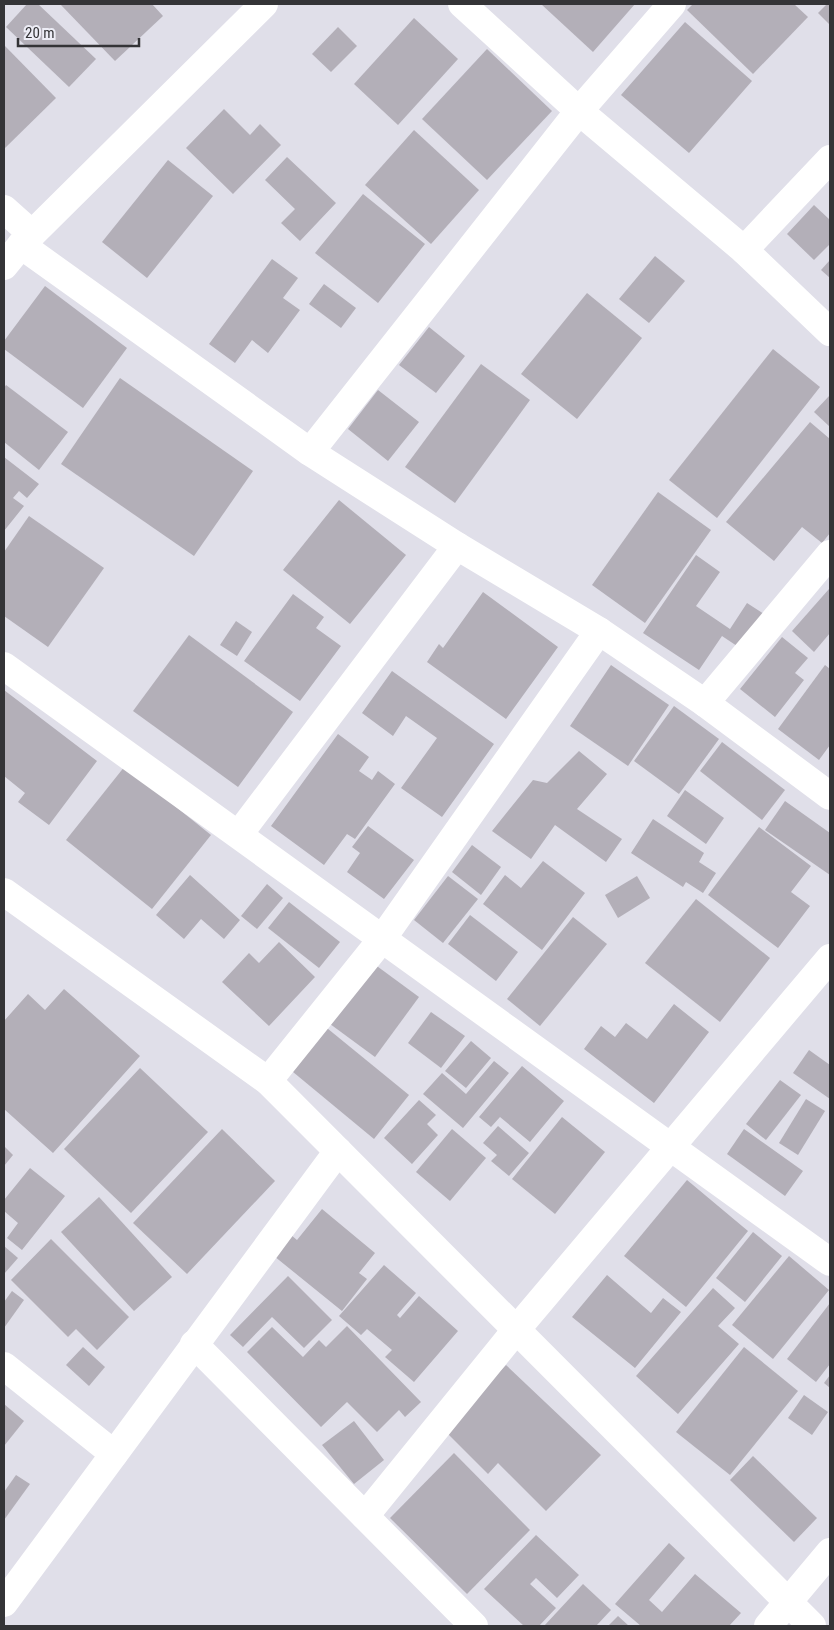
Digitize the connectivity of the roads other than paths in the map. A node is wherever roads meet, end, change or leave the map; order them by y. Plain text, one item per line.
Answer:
1 (264, 4) edge
2 (462, 4) edge
3 (672, 4) edge
4 (580, 111) junction
5 (830, 159) edge
6 (4, 209) edge
7 (26, 239) junction
8 (744, 250) junction
9 (4, 266) edge
10 (830, 332) edge
11 (310, 452) junction
12 (457, 546) junction
13 (830, 554) edge
14 (598, 631) junction
15 (4, 666) edge
16 (705, 703) junction
17 (830, 796) edge
18 (239, 834) junction
19 (4, 892) edge
20 (382, 939) junction
21 (830, 958) edge
22 (268, 1080) junction
23 (670, 1146) junction
24 (338, 1151) junction
25 (830, 1262) edge
26 (516, 1330) junction
27 (194, 1344) junction
28 (4, 1366) edge
29 (114, 1454) junction
30 (365, 1516) junction
31 (830, 1552) edge
32 (4, 1603) edge
33 (788, 1603) junction
34 (474, 1626) edge
35 (768, 1626) edge
36 (812, 1626) edge

1 - 7 street
2 - 4 street
3 - 4 street
4 - 8 street
4 - 11 street
5 - 8 street
6 - 7 street
7 - 9 street
7 - 11 street
8 - 10 street
11 - 12 street
12 - 14 street
12 - 18 street
13 - 16 street
14 - 16 street
14 - 20 street
15 - 18 street
16 - 17 street
18 - 20 street
19 - 22 street
20 - 22 street
20 - 23 street
21 - 23 street
22 - 24 street
23 - 25 street
23 - 26 street
24 - 26 street
24 - 27 street
26 - 30 street
26 - 33 street
27 - 29 street
27 - 30 street
28 - 29 street
29 - 32 street
30 - 34 street
31 - 33 street
33 - 35 street
33 - 36 street

